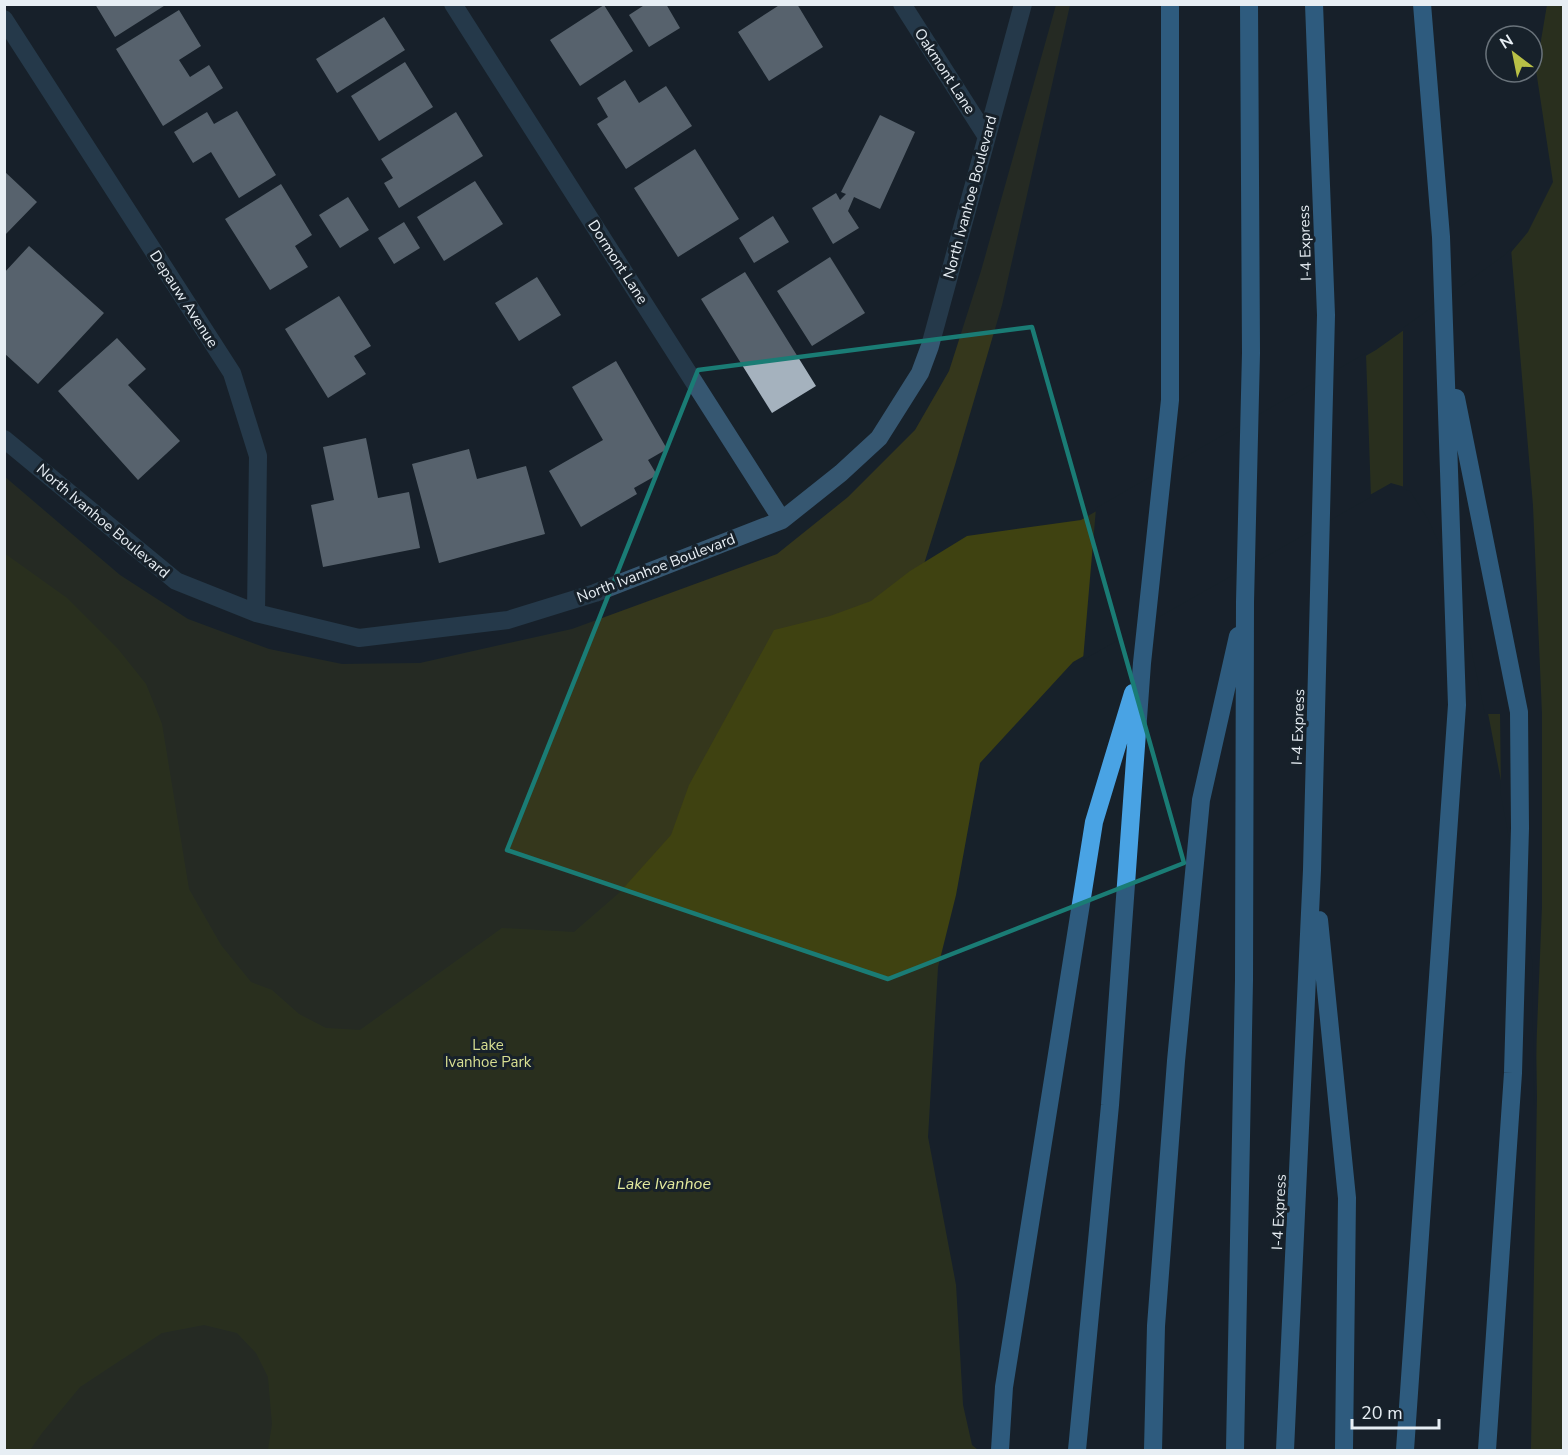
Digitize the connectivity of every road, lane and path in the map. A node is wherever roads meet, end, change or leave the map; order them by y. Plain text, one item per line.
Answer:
1 (453, 4) edge
2 (902, 4) edge
3 (1023, 4) edge
4 (1170, 4) edge
5 (1250, 4) edge
6 (1314, 4) edge
7 (1422, 4) edge
8 (4, 19) edge
9 (987, 137) junction
10 (1445, 345) junction
11 (4, 439) edge
12 (782, 520) junction
13 (1245, 602) junction
14 (256, 613) junction
15 (1143, 663) junction
16 (1312, 852) junction
17 (1000, 1450) edge
18 (1077, 1450) edge
19 (1154, 1450) edge
20 (1235, 1450) edge
21 (1285, 1450) edge
22 (1344, 1450) edge
23 (1405, 1450) edge
24 (1487, 1450) edge

1 - 12 street, Dormont Lane
2 - 9 street, Oakmont Lane
3 - 9 street, North Ivanhoe Boulevard
4 - 15 highway
5 - 13 highway
6 - 16 highway, I-4 Express
7 - 10 highway
8 - 14 street, Depauw Avenue
9 - 12 street, North Ivanhoe Boulevard
10 - 23 highway
10 - 24 highway
11 - 14 street, North Ivanhoe Boulevard
12 - 14 street, North Ivanhoe Boulevard
13 - 19 highway
13 - 20 highway
15 - 17 highway
15 - 18 highway
16 - 21 highway, I-4 Express
16 - 22 highway

